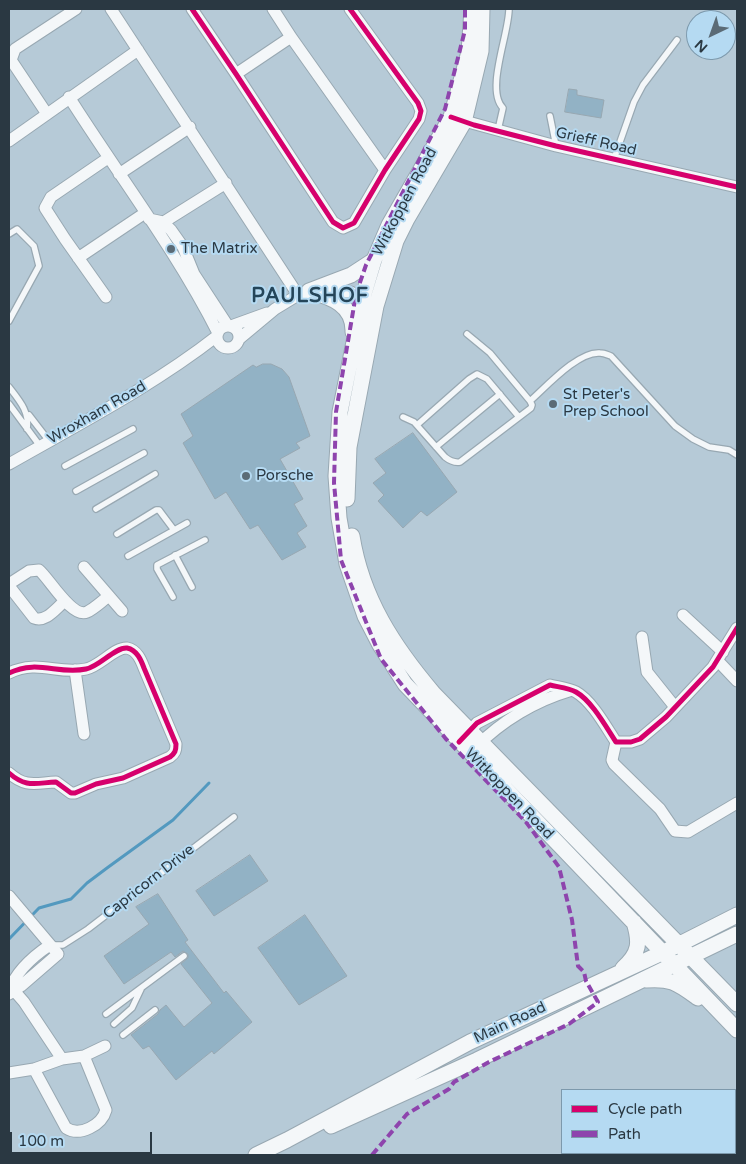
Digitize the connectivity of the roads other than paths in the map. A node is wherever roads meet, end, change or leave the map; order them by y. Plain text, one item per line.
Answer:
1 (76, 9) edge
2 (111, 9) edge
3 (192, 9) edge
4 (273, 9) edge
5 (350, 9) edge
6 (472, 9) edge
7 (482, 9) edge
8 (509, 9) edge
9 (291, 37) junction
10 (677, 40) dead end
11 (138, 50) junction
12 (236, 74) junction
13 (69, 97) junction
14 (46, 114) junction
15 (550, 116) dead end
16 (457, 119) junction
17 (190, 127) junction
18 (498, 131) junction
19 (9, 141) edge
20 (556, 146) junction
21 (108, 158) junction
22 (614, 159) junction
23 (385, 170) junction
24 (119, 174) junction
25 (226, 183) junction
26 (737, 187) edge
27 (153, 220) junction
28 (9, 234) edge
29 (78, 258) junction
30 (374, 260) junction
31 (304, 293) junction
32 (106, 297) dead end
33 (363, 297) junction
34 (376, 306) junction
35 (275, 309) junction
36 (9, 321) edge
37 (230, 326) junction
38 (218, 334) junction
39 (467, 334) dead end
40 (239, 339) junction
41 (223, 347) junction
42 (352, 351) junction
43 (186, 360) junction
44 (9, 387) edge
45 (500, 394) junction
46 (530, 401) junction
47 (9, 404) edge
48 (26, 412) junction
49 (519, 416) junction
50 (403, 417) dead end
51 (416, 425) junction
52 (27, 429) junction
53 (133, 429) dead end
54 (44, 444) junction
55 (436, 447) junction
56 (144, 453) dead end
57 (737, 455) edge
58 (9, 464) edge
59 (65, 466) dead end
60 (155, 474) dead end
61 (76, 491) dead end
62 (96, 509) dead end
63 (187, 523) dead end
64 (174, 530) junction
65 (117, 534) dead end
66 (205, 540) dead end
67 (175, 555) junction
68 (128, 556) dead end
69 (84, 567) dead end
70 (9, 585) edge
71 (192, 587) dead end
72 (109, 596) junction
73 (173, 597) dead end
74 (65, 601) junction
75 (122, 611) dead end
76 (683, 615) dead end
77 (737, 628) edge
78 (642, 637) dead end
79 (385, 642) junction
80 (721, 656) junction
81 (399, 663) junction
82 (76, 670) junction
83 (9, 673) edge
84 (737, 681) edge
85 (571, 690) junction
86 (528, 695) junction
87 (532, 707) junction
88 (675, 707) junction
89 (470, 731) junction
90 (84, 734) dead end
91 (459, 742) junction
92 (481, 742) junction
93 (616, 742) junction
94 (470, 753) junction
95 (9, 773) edge
96 (737, 803) edge
97 (234, 817) dead end
98 (9, 896) edge
99 (737, 915) edge
100 (634, 922) junction
101 (737, 934) edge
102 (680, 944) junction
103 (57, 948) junction
104 (664, 952) junction
105 (184, 956) dead end
106 (691, 956) junction
107 (675, 964) junction
108 (616, 974) junction
109 (644, 980) junction
110 (141, 989) junction
111 (11, 990) edge
112 (737, 1004) edge
113 (155, 1010) dead end
114 (106, 1014) dead end
115 (725, 1017) junction
116 (114, 1024) dead end
117 (737, 1030) edge
118 (123, 1035) dead end
119 (104, 1046) dead end
120 (84, 1056) junction
121 (62, 1058) junction
122 (34, 1069) junction
123 (9, 1073) edge
124 (287, 1140) junction
125 (256, 1155) edge

1 - 14 street
2 - 11 street
3 - 12 street
4 - 9 street
5 - 23 street
6 - 16 main road, Witkoppen Road
7 - 16 main road, Witkoppen Road
8 - 18 lane
9 - 12 street
9 - 23 street
10 - 22 lane
11 - 13 street
11 - 17 street
12 - 23 street
13 - 14 street
13 - 21 street
14 - 19 street
15 - 20 lane
16 - 18 street, Grieff Road
16 - 30 main road, Witkoppen Road
16 - 34 main road, Witkoppen Road
17 - 24 street
17 - 25 street
18 - 20 street, Grieff Road
20 - 22 street, Grieff Road
21 - 24 street
21 - 29 street
22 - 26 street, Grieff Road
24 - 27 street
25 - 27 street
25 - 31 street
27 - 29 street
27 - 37 street
27 - 38 street
28 - 36 lane
29 - 32 street
30 - 31 main road
30 - 33 main road, Witkoppen Road
31 - 33 street
31 - 35 street
31 - 42 main road
33 - 34 street
33 - 42 main road, Witkoppen Road
34 - 79 main road, Witkoppen Road
35 - 37 street
35 - 40 street
37 - 38 street
37 - 40 street
38 - 41 street
38 - 43 street, Wroxham Road
39 - 46 lane
40 - 41 street
41 - 43 street, Wroxham Road
42 - 79 main road, Witkoppen Road
43 - 54 street, Wroxham Road
44 - 48 lane
45 - 49 lane
45 - 51 lane
45 - 55 lane
46 - 49 lane
46 - 57 lane
47 - 52 lane
48 - 52 lane
48 - 54 lane
49 - 55 lane
50 - 51 lane
51 - 55 lane
52 - 54 lane
53 - 59 lane
54 - 58 street, Wroxham Road
56 - 61 lane
60 - 62 lane
63 - 64 lane
64 - 65 lane
64 - 68 lane
66 - 67 lane
67 - 71 lane
67 - 73 lane
69 - 72 street
70 - 74 street
70 - 74 street
72 - 74 street
72 - 75 street
76 - 80 street
77 - 80 street
78 - 88 street
79 - 81 main road, Witkoppen Road
80 - 84 street
80 - 88 street
81 - 89 main road, Witkoppen Road
81 - 91 main road, Witkoppen Road
82 - 83 street
82 - 90 street
82 - 95 street
85 - 86 street
85 - 87 street
85 - 93 street
86 - 87 street
86 - 89 street
87 - 92 street
88 - 93 street
89 - 91 street
89 - 92 main road, Witkoppen Road
91 - 94 main road, Witkoppen Road
92 - 94 street
92 - 102 main road, Witkoppen Road
93 - 96 street
94 - 100 main road, Witkoppen Road
97 - 103 lane, Capricorn Drive
98 - 103 street
99 - 102 main road, Main Road
100 - 104 main road, Witkoppen Road
100 - 108 main road
101 - 106 main road, Main Road
102 - 104 main road, Main Road
102 - 106 main road, Witkoppen Road
103 - 111 street
104 - 107 main road, Witkoppen Road
104 - 108 main road, Main Road
105 - 110 lane
106 - 107 main road, Main Road
106 - 112 main road, Witkoppen Road
107 - 109 main road, Main Road
107 - 115 main road, Witkoppen Road
108 - 124 main road, Main Road
109 - 115 main road
109 - 124 main road, Main Road
110 - 114 lane
110 - 116 lane
111 - 121 street
113 - 118 lane
115 - 117 main road, Witkoppen Road
119 - 120 street
120 - 121 street
120 - 122 street
121 - 122 street
122 - 123 street
124 - 125 main road, Main Road

